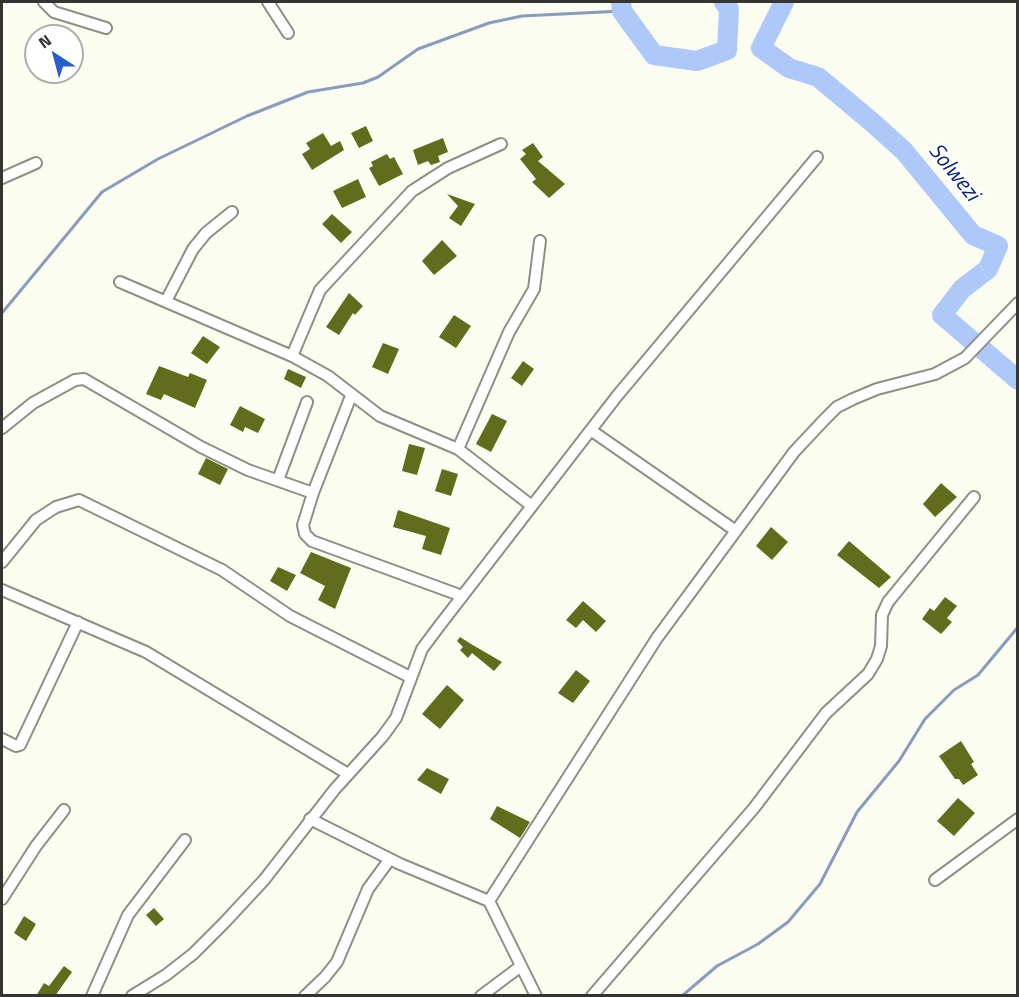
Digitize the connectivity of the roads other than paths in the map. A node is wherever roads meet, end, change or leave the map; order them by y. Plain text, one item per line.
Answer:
1 (44, 2) edge
2 (268, 2) edge
3 (106, 28) dead end
4 (288, 33) dead end
5 (501, 144) dead end
6 (817, 157) dead end
7 (36, 164) dead end
8 (2, 178) edge
9 (232, 212) dead end
10 (540, 241) dead end
11 (120, 282) dead end
12 (166, 301) junction
13 (1017, 303) edge
14 (292, 356) junction
15 (351, 396) junction
16 (308, 402) dead end
17 (2, 428) edge
18 (592, 431) junction
19 (458, 449) junction
20 (278, 480) junction
21 (313, 493) junction
22 (974, 497) dead end
23 (532, 506) junction
24 (736, 531) junction
25 (2, 562) edge
26 (2, 590) edge
27 (462, 596) junction
28 (78, 622) junction
29 (410, 677) junction
30 (2, 739) edge
31 (348, 774) junction
32 (63, 810) dead end
33 (310, 819) junction
34 (1017, 819) edge
35 (185, 840) dead end
36 (390, 859) junction
37 (935, 880) dead end
38 (2, 899) edge
39 (489, 901) junction
40 (520, 966) junction
41 (92, 996) edge
42 (132, 996) edge
43 (305, 996) edge
44 (481, 996) edge
45 (536, 996) edge
46 (592, 996) edge

1 - 3 street
2 - 4 street
5 - 14 street
6 - 18 street
7 - 8 street
9 - 12 street
10 - 19 street
11 - 12 street
12 - 14 street
13 - 24 street
14 - 15 street
15 - 19 street
15 - 21 street
16 - 20 street
17 - 20 street
18 - 23 street
18 - 24 street
19 - 23 street
20 - 21 street
21 - 27 street
22 - 46 street
23 - 27 street
24 - 39 street
25 - 29 street
26 - 28 street
27 - 29 street
28 - 30 street
28 - 31 street
29 - 31 street
31 - 33 street
32 - 38 street
33 - 36 street
33 - 42 street
34 - 37 street
35 - 41 street
36 - 39 street
36 - 43 street
39 - 40 street
40 - 44 street
40 - 45 street

